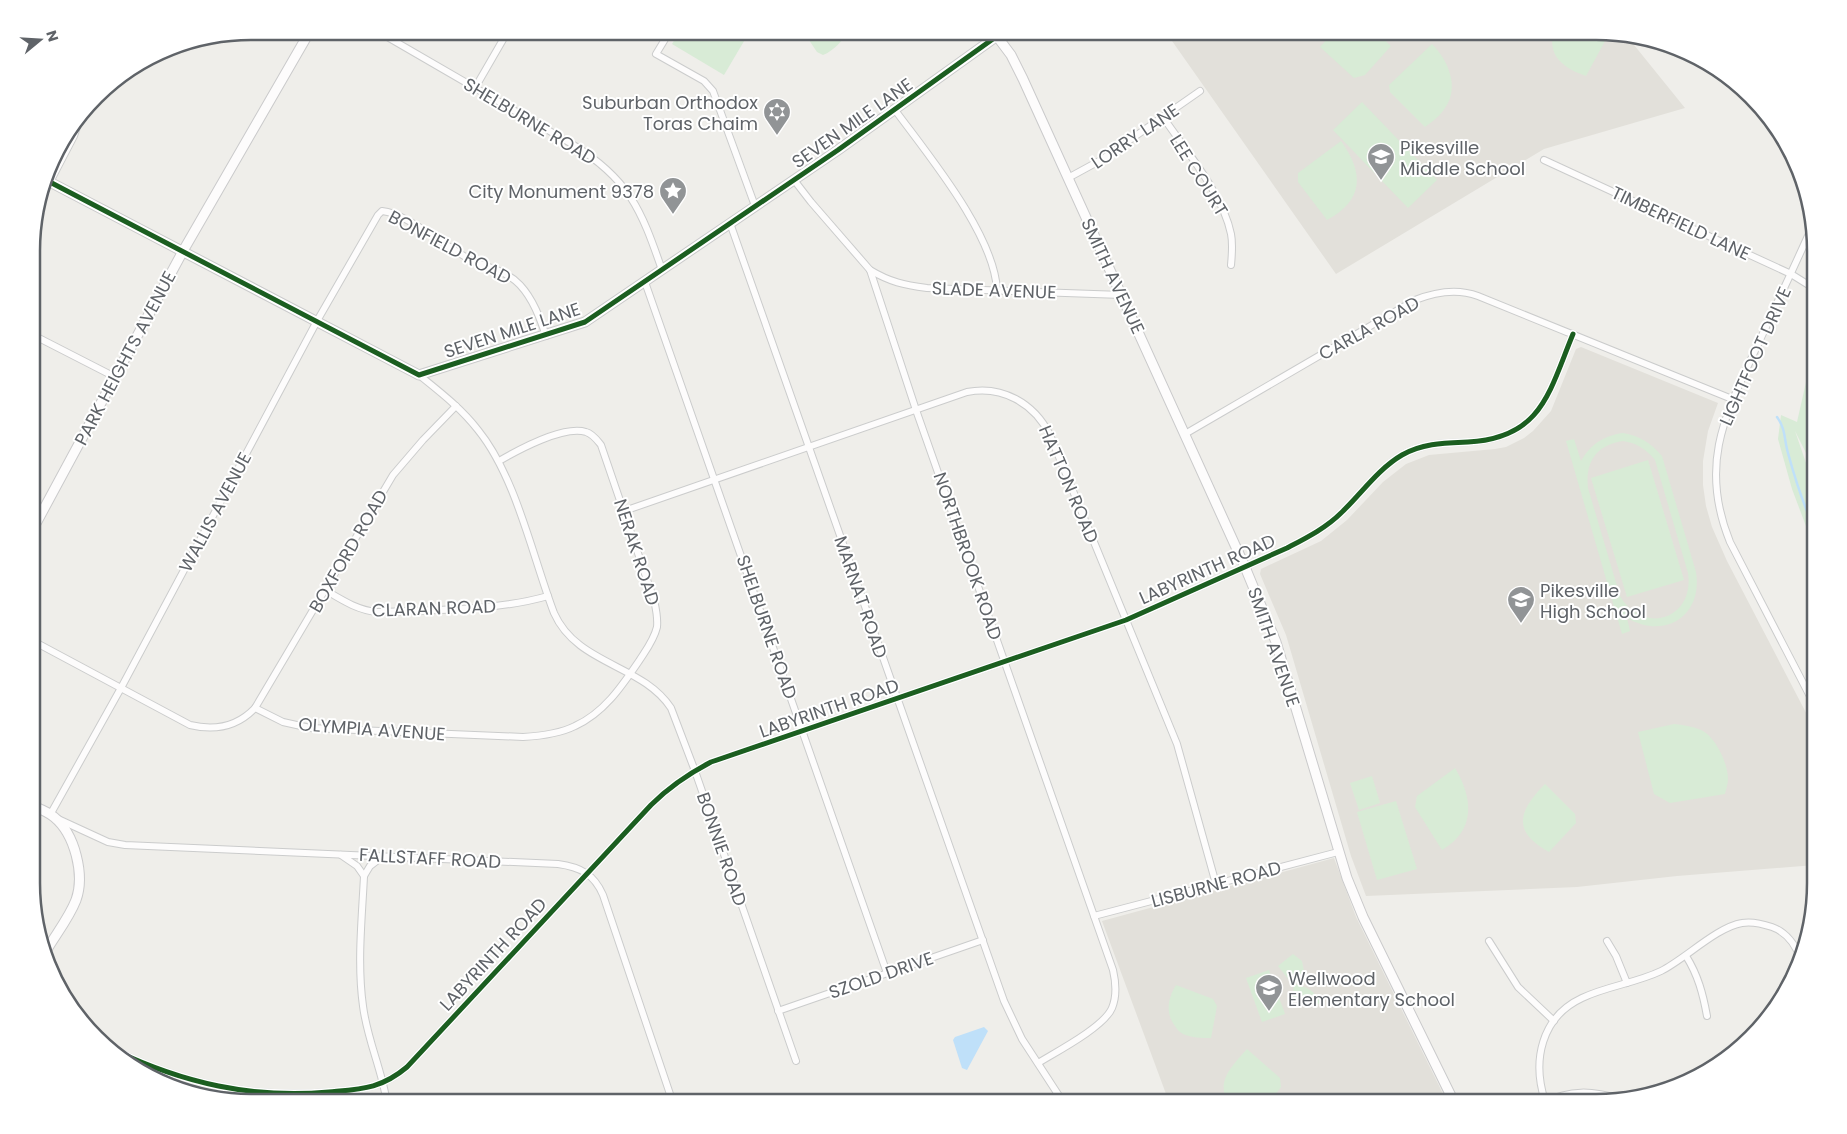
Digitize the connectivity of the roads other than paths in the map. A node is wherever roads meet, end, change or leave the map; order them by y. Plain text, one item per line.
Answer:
1 (305, 40) edge
2 (392, 40) edge
3 (503, 40) edge
4 (665, 40) edge
5 (989, 40) edge
6 (1002, 40) edge
7 (475, 88) junction
8 (1200, 91) dead end
9 (895, 110) junction
10 (1163, 118) junction
11 (73, 138) edge
12 (63, 157) edge
13 (1544, 160) dead end
14 (1068, 178) junction
15 (794, 180) junction
16 (51, 183) edge
17 (755, 206) junction
18 (382, 211) joint
19 (730, 223) junction
20 (1807, 238) edge
21 (183, 251) junction
22 (1231, 265) dead end
23 (662, 270) junction
24 (870, 270) junction
25 (1791, 274) junction
26 (645, 282) junction
27 (1807, 284) edge
28 (997, 290) junction
29 (1122, 295) junction
30 (317, 321) junction
31 (1573, 334) junction
32 (546, 336) junction
33 (40, 339) edge
34 (419, 375) junction
35 (115, 377) junction
36 (1732, 399) junction
37 (456, 406) junction
38 (916, 410) junction
39 (1185, 434) junction
40 (808, 447) junction
41 (498, 461) junction
42 (715, 479) junction
43 (624, 511) junction
44 (40, 516) edge
45 (1246, 567) junction
46 (325, 590) junction
47 (548, 596) junction
48 (1126, 620) junction
49 (40, 645) edge
50 (1005, 662) junction
51 (630, 674) junction
52 (120, 688) junction
53 (1807, 691) edge
54 (898, 699) junction
55 (255, 708) junction
56 (804, 732) junction
57 (695, 770) junction
58 (40, 810) edge
59 (53, 816) junction
60 (1338, 852) junction
61 (339, 854) junction
62 (383, 856) junction
63 (587, 873) junction
64 (364, 876) junction
65 (1216, 884) junction
66 (1094, 916) junction
67 (983, 940) junction
68 (1489, 941) dead end
69 (1607, 941) dead end
70 (49, 945) edge
71 (1796, 950) edge
72 (1686, 956) junction
73 (887, 973) junction
74 (1627, 984) junction
75 (778, 1011) junction
76 (1707, 1016) dead end
77 (1554, 1021) junction
78 (796, 1061) dead end
79 (139, 1062) edge
80 (1038, 1063) junction
81 (383, 1084) junction
82 (385, 1094) edge
83 (670, 1094) edge
84 (1058, 1094) edge
85 (1450, 1094) edge
86 (1542, 1094) edge
87 (1570, 1094) edge
88 (1602, 1094) edge

1 - 21 main road, PARK HEIGHTS AVENUE
2 - 7 street, SHELBURNE ROAD
3 - 7 street
4 - 17 street
5 - 9 main road, SEVEN MILE LANE
6 - 14 main road, SMITH AVENUE
7 - 23 street, SHELBURNE ROAD
8 - 10 street, LORRY LANE
9 - 15 main road, SEVEN MILE LANE
9 - 28 street
10 - 14 street, LORRY LANE
10 - 22 street, LEE COURT
11 - 12 street
13 - 25 street, TIMBERFIELD LANE
14 - 29 main road, SMITH AVENUE
15 - 17 main road, SEVEN MILE LANE
15 - 24 street, NORTHBROOK ROAD
16 - 21 main road
17 - 19 main road, SEVEN MILE LANE
18 - 30 street, WALLIS AVENUE
18 - 32 street, BONFIELD ROAD
19 - 23 main road, SEVEN MILE LANE
19 - 40 street, MARNAT ROAD
20 - 25 street, LIGHTFOOT DRIVE
21 - 30 main road
21 - 35 main road, PARK HEIGHTS AVENUE
23 - 26 main road, SEVEN MILE LANE
24 - 28 street, SLADE AVENUE
24 - 38 street, NORTHBROOK ROAD
25 - 27 street, TIMBERFIELD LANE
25 - 36 street, LIGHTFOOT DRIVE
26 - 32 main road, SEVEN MILE LANE
26 - 42 street, SHELBURNE ROAD
28 - 29 street, SLADE AVENUE
29 - 39 main road, SMITH AVENUE
30 - 34 main road
30 - 52 street, WALLIS AVENUE
31 - 36 street, CARLA ROAD
31 - 39 street, CARLA ROAD
31 - 45 street, LABYRINTH ROAD
32 - 34 main road, SEVEN MILE LANE
33 - 35 street
34 - 37 street, BONNIE ROAD
35 - 44 main road, PARK HEIGHTS AVENUE
36 - 53 street, LIGHTFOOT DRIVE
37 - 41 street, BONNIE ROAD
37 - 46 street, BOXFORD ROAD
38 - 40 street, HATTON ROAD
38 - 48 street, HATTON ROAD
38 - 50 street, NORTHBROOK ROAD
39 - 45 main road, SMITH AVENUE
40 - 42 street, HATTON ROAD
40 - 54 street, MARNAT ROAD
41 - 43 street, NERAK ROAD
41 - 47 street, BONNIE ROAD
42 - 43 street, HATTON ROAD
42 - 56 street, SHELBURNE ROAD
43 - 51 street, NERAK ROAD
45 - 48 street, LABYRINTH ROAD
45 - 60 main road, SMITH AVENUE
46 - 47 street, CLARAN ROAD
46 - 55 street, BOXFORD ROAD
47 - 51 street, BONNIE ROAD
48 - 50 street, LABYRINTH ROAD
48 - 65 street, HATTON ROAD
49 - 52 street
50 - 54 street, LABYRINTH ROAD
50 - 66 street, NORTHBROOK ROAD
51 - 55 street, OLYMPIA AVENUE
51 - 57 street, BONNIE ROAD
52 - 55 street
52 - 59 street, WALLIS AVENUE
54 - 56 street, LABYRINTH ROAD
54 - 67 street, MARNAT ROAD
56 - 57 street, LABYRINTH ROAD
56 - 73 street, SHELBURNE ROAD
57 - 63 street, LABYRINTH ROAD
57 - 75 street, BONNIE ROAD
58 - 59 main road, FALLSTAFF ROAD
59 - 61 street, FALLSTAFF ROAD
59 - 70 main road
60 - 65 street, LISBURNE ROAD
60 - 85 main road, SMITH AVENUE
61 - 62 street, FALLSTAFF ROAD
61 - 64 street
62 - 63 street, FALLSTAFF ROAD
62 - 64 street
63 - 81 street, LABYRINTH ROAD
63 - 83 street
64 - 81 street
65 - 66 street, LISBURNE ROAD
66 - 80 street, NORTHBROOK ROAD
67 - 73 street, SZOLD DRIVE
67 - 80 street, MARNAT ROAD
68 - 77 street
69 - 74 street
71 - 72 street
72 - 74 street
72 - 76 street
73 - 75 street, SZOLD DRIVE
74 - 77 street
75 - 78 street, BONNIE ROAD
77 - 86 street
79 - 81 street, LABYRINTH ROAD
80 - 84 street, MARNAT ROAD
81 - 82 street
87 - 88 street

